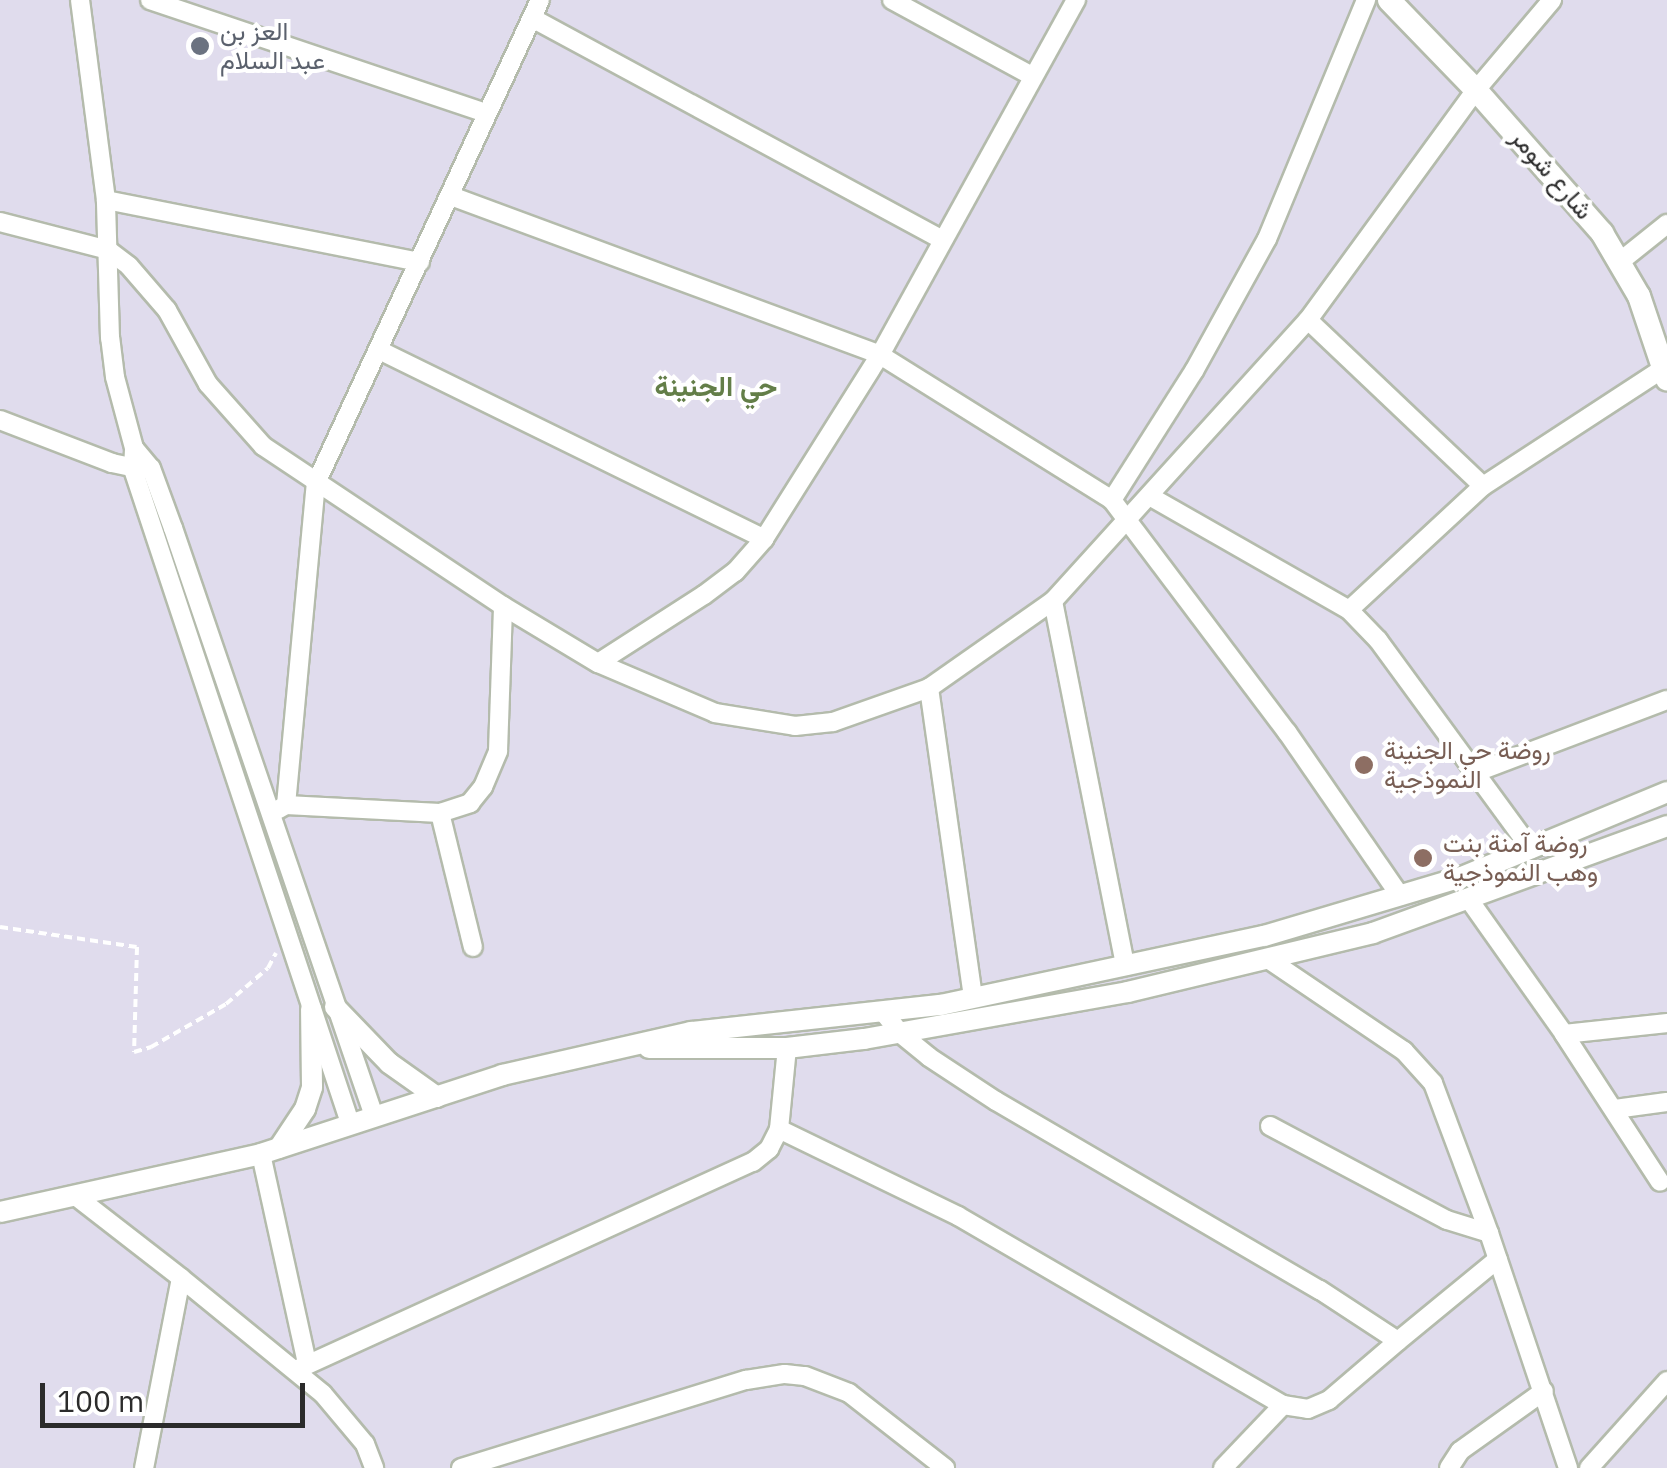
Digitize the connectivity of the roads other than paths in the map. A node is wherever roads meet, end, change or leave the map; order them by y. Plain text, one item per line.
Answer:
1 (80, 0) edge
2 (150, 0) edge
3 (892, 0) edge
4 (1076, 0) edge
5 (1366, 0) edge
6 (1390, 0) edge
7 (1552, 0) edge
8 (187, 7) edge
9 (536, 9) edge
10 (1032, 76) junction
11 (1476, 90) junction
12 (485, 114) junction
13 (451, 196) junction
14 (106, 200) junction
15 (0, 222) edge
16 (1667, 224) edge
17 (940, 239) junction
18 (108, 250) junction
19 (1622, 260) junction
20 (420, 262) junction
21 (1308, 320) junction
22 (381, 351) junction
23 (880, 354) junction
24 (1666, 373) edge
25 (0, 420) edge
26 (142, 469) junction
27 (316, 484) junction
28 (1483, 486) junction
29 (1151, 497) junction
30 (1112, 500) junction
31 (1130, 522) junction
32 (764, 539) junction
33 (1053, 602) junction
34 (503, 606) junction
35 (1349, 610) junction
36 (598, 663) junction
37 (929, 688) junction
38 (1667, 700) edge
39 (1477, 772) junction
40 (1667, 792) edge
41 (286, 805) junction
42 (440, 813) junction
43 (270, 816) junction
44 (250, 826) junction
45 (1667, 826) edge
46 (1531, 849) junction
47 (1400, 896) junction
48 (1470, 901) junction
49 (474, 946) dead end
50 (1271, 960) junction
51 (1125, 966) junction
52 (973, 998) junction
53 (335, 1008) junction
54 (311, 1009) junction
55 (884, 1013) junction
56 (1667, 1023) edge
57 (901, 1034) junction
58 (1564, 1034) junction
59 (627, 1046) junction
60 (787, 1048) junction
61 (437, 1097) junction
62 (1667, 1102) edge
63 (1615, 1110) junction
64 (374, 1116) junction
65 (350, 1124) junction
66 (1270, 1126) dead end
67 (779, 1129) junction
68 (270, 1151) junction
69 (1660, 1182) dead end
70 (78, 1198) junction
71 (1, 1215) edge
72 (1489, 1233) junction
73 (1498, 1259) junction
74 (181, 1278) junction
75 (1398, 1342) junction
76 (303, 1367) junction
77 (1667, 1380) edge
78 (1544, 1390) junction
79 (1284, 1406) junction
80 (144, 1468) edge
81 (374, 1468) edge
82 (461, 1468) edge
83 (946, 1468) edge
84 (1223, 1468) edge
85 (1449, 1468) edge
86 (1568, 1468) edge
87 (1590, 1468) edge

1 - 14 street
2 - 8 street
3 - 10 street
4 - 10 street
5 - 30 street
6 - 11 main road, شارع شومر
7 - 11 street
8 - 12 street
9 - 12 street
9 - 17 street
10 - 17 street
11 - 19 main road, شارع شومر
11 - 21 street
12 - 13 street
13 - 20 street
13 - 23 street
14 - 18 street
14 - 20 street
15 - 18 street
16 - 19 street
17 - 23 street
18 - 26 street
18 - 27 street
19 - 24 main road, شارع شومر
20 - 22 street
21 - 28 street
21 - 29 street
22 - 27 street
22 - 32 street
23 - 30 street
23 - 32 street
24 - 28 street
25 - 26 street
26 - 43 street
26 - 44 street
27 - 34 street
27 - 41 street
28 - 35 street
29 - 31 street
29 - 35 street
30 - 31 street
31 - 33 street
31 - 47 street
32 - 36 street
33 - 37 street
33 - 51 street
34 - 36 street
34 - 42 street
35 - 39 street
36 - 37 street
37 - 52 street
38 - 39 street
39 - 46 street
40 - 46 street
41 - 42 street
41 - 43 street
42 - 49 street
43 - 44 street
43 - 53 street
44 - 54 street
45 - 48 street
46 - 47 street
47 - 51 street
48 - 50 street
48 - 58 street
50 - 57 street
50 - 72 street
51 - 52 street
52 - 55 street
53 - 61 street
53 - 64 street
54 - 65 street
54 - 68 street
55 - 57 street
55 - 59 street
56 - 58 street
57 - 60 street
57 - 75 street
58 - 63 street
59 - 60 street
59 - 61 street
60 - 67 street
61 - 64 street
62 - 63 street
63 - 69 street
64 - 65 street
65 - 68 street
66 - 72 street
67 - 76 street
67 - 79 street
68 - 70 street
68 - 76 street
70 - 71 street
70 - 74 street
72 - 73 street
73 - 75 street
73 - 78 street
74 - 76 street
74 - 80 street
75 - 79 street
76 - 81 street
77 - 87 street
78 - 85 street
78 - 86 street
79 - 84 street
82 - 83 street

